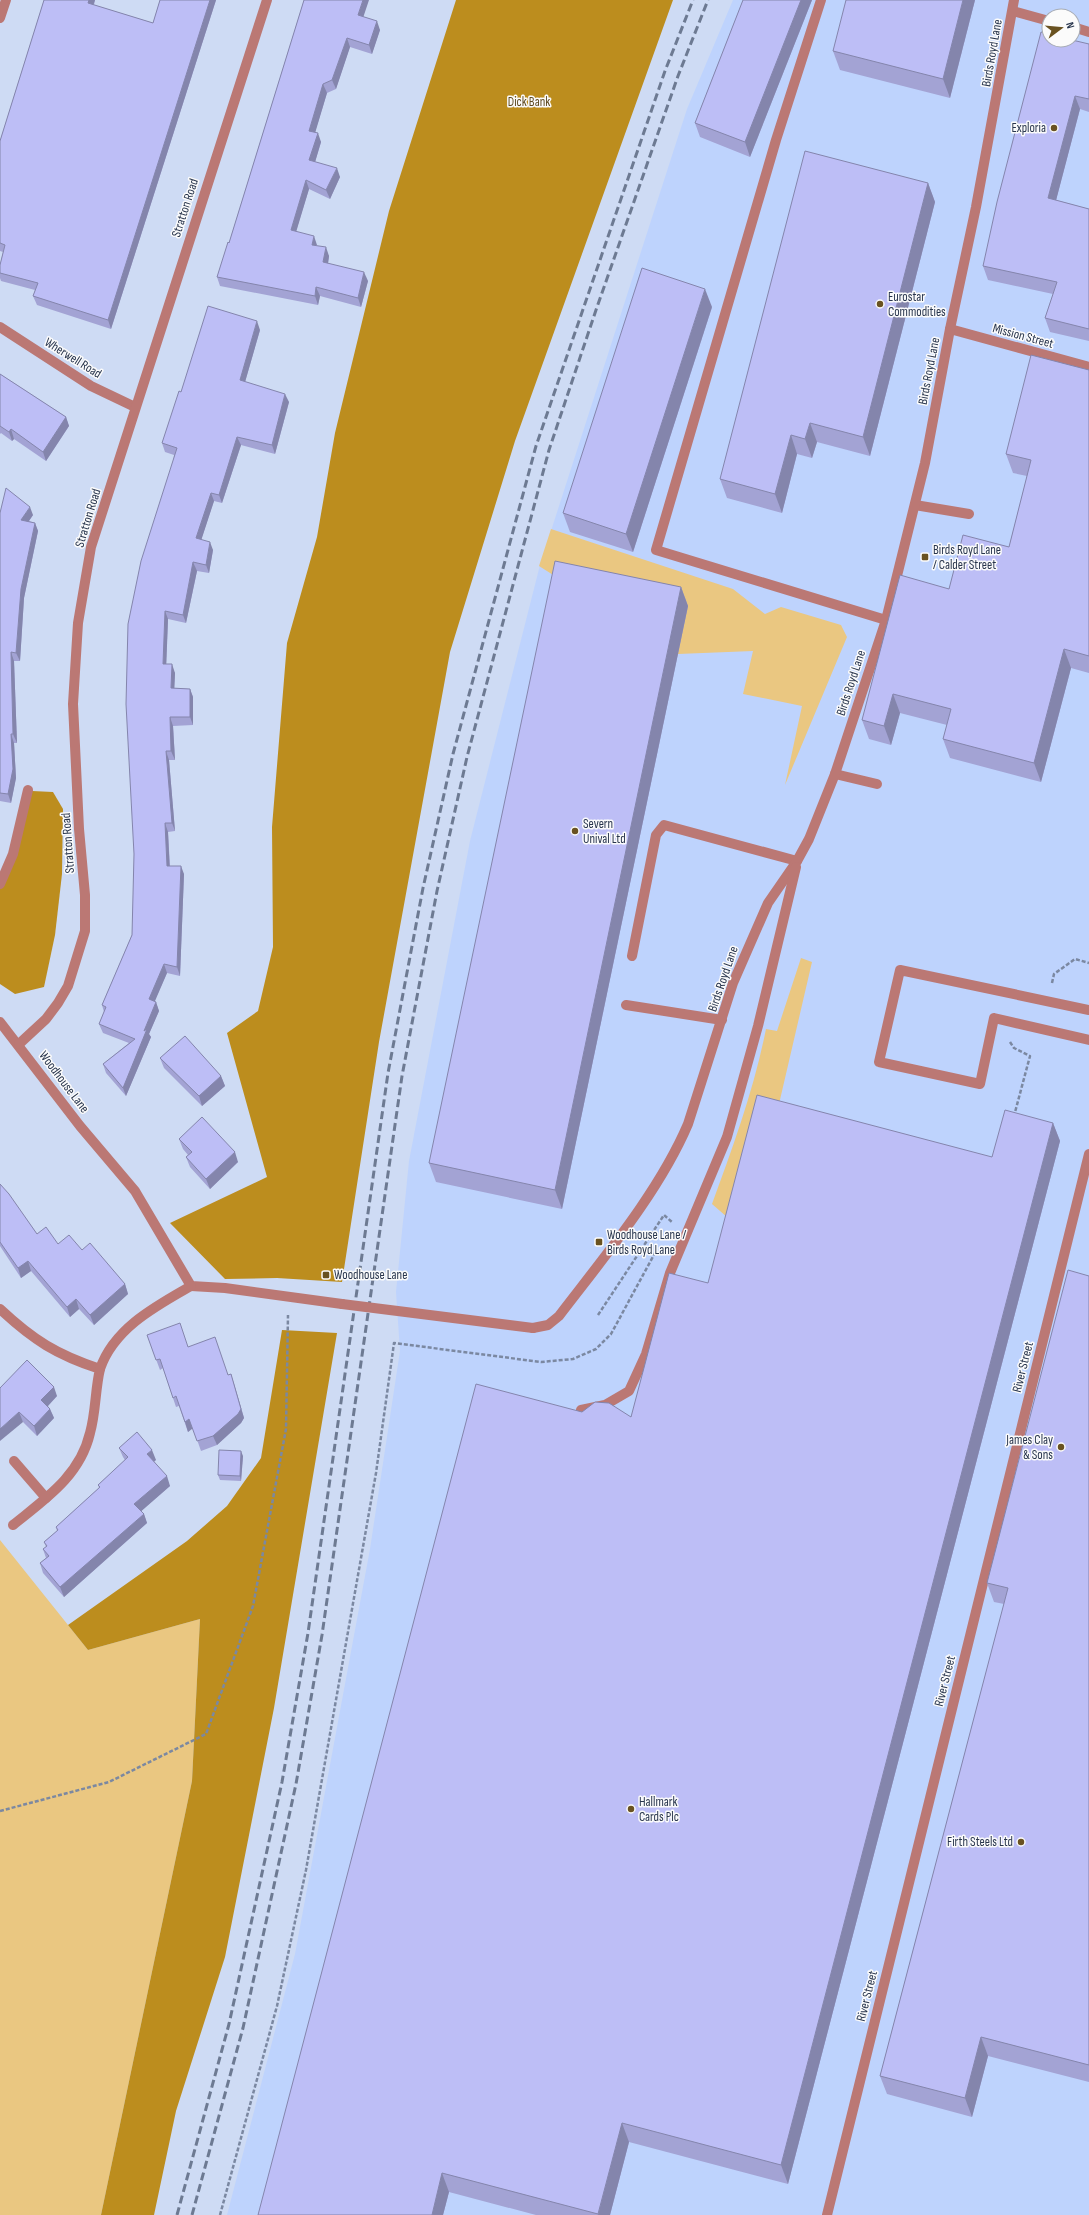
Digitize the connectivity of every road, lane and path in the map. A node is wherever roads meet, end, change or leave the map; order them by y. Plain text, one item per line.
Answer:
1 (6, 0) edge
2 (267, 0) edge
3 (822, 0) edge
4 (1014, 0) edge
5 (1012, 11) junction
6 (0, 18) edge
7 (1041, 19) edge
8 (0, 327) edge
9 (950, 329) junction
10 (1089, 367) edge
11 (135, 407) junction
12 (915, 505) junction
13 (969, 514) dead end
14 (886, 620) junction
15 (835, 774) junction
16 (877, 784) dead end
17 (28, 790) dead end
18 (797, 861) junction
19 (0, 884) edge
20 (632, 956) dead end
21 (1089, 963) edge
22 (1031, 998) junction
23 (626, 1005) dead end
24 (1089, 1010) edge
25 (722, 1020) junction
26 (0, 1022) edge
27 (1012, 1022) junction
28 (1089, 1040) edge
29 (19, 1044) junction
30 (1014, 1119) edge
31 (1089, 1154) edge
32 (669, 1228) dead end
33 (658, 1249) dead end
34 (191, 1286) junction
35 (291, 1298) junction
36 (0, 1309) edge
37 (598, 1315) dead end
38 (100, 1369) junction
39 (581, 1410) edge
40 (14, 1460) dead end
41 (46, 1498) junction
42 (13, 1525) dead end
43 (0, 1811) edge
44 (220, 2215) edge
45 (827, 2215) edge

1 - 6 street
2 - 11 street, Stratton Road
3 - 14 street
4 - 5 street, Birds Royd Lane
5 - 7 street
5 - 9 street, Birds Royd Lane
8 - 11 street, Wherwell Road
9 - 10 street, Mission Street
9 - 12 street, Birds Royd Lane
11 - 29 street, Stratton Road
12 - 13 street
12 - 14 street, Birds Royd Lane
14 - 15 street, Birds Royd Lane
15 - 16 street
15 - 18 street, Birds Royd Lane
17 - 19 street
18 - 20 street
18 - 25 street, Birds Royd Lane
18 - 39 street
21 - 22 path
22 - 24 street
22 - 27 street
23 - 25 street
25 - 35 street, Birds Royd Lane, bridge
26 - 29 street, Woodhouse Lane
27 - 28 street
27 - 30 path
29 - 34 street, Woodhouse Lane
31 - 45 street, River Street
32 - 37 path
33 - 44 path
34 - 35 street
34 - 38 street
35 - 43 path
36 - 38 street
38 - 41 street
40 - 41 street
41 - 42 street

